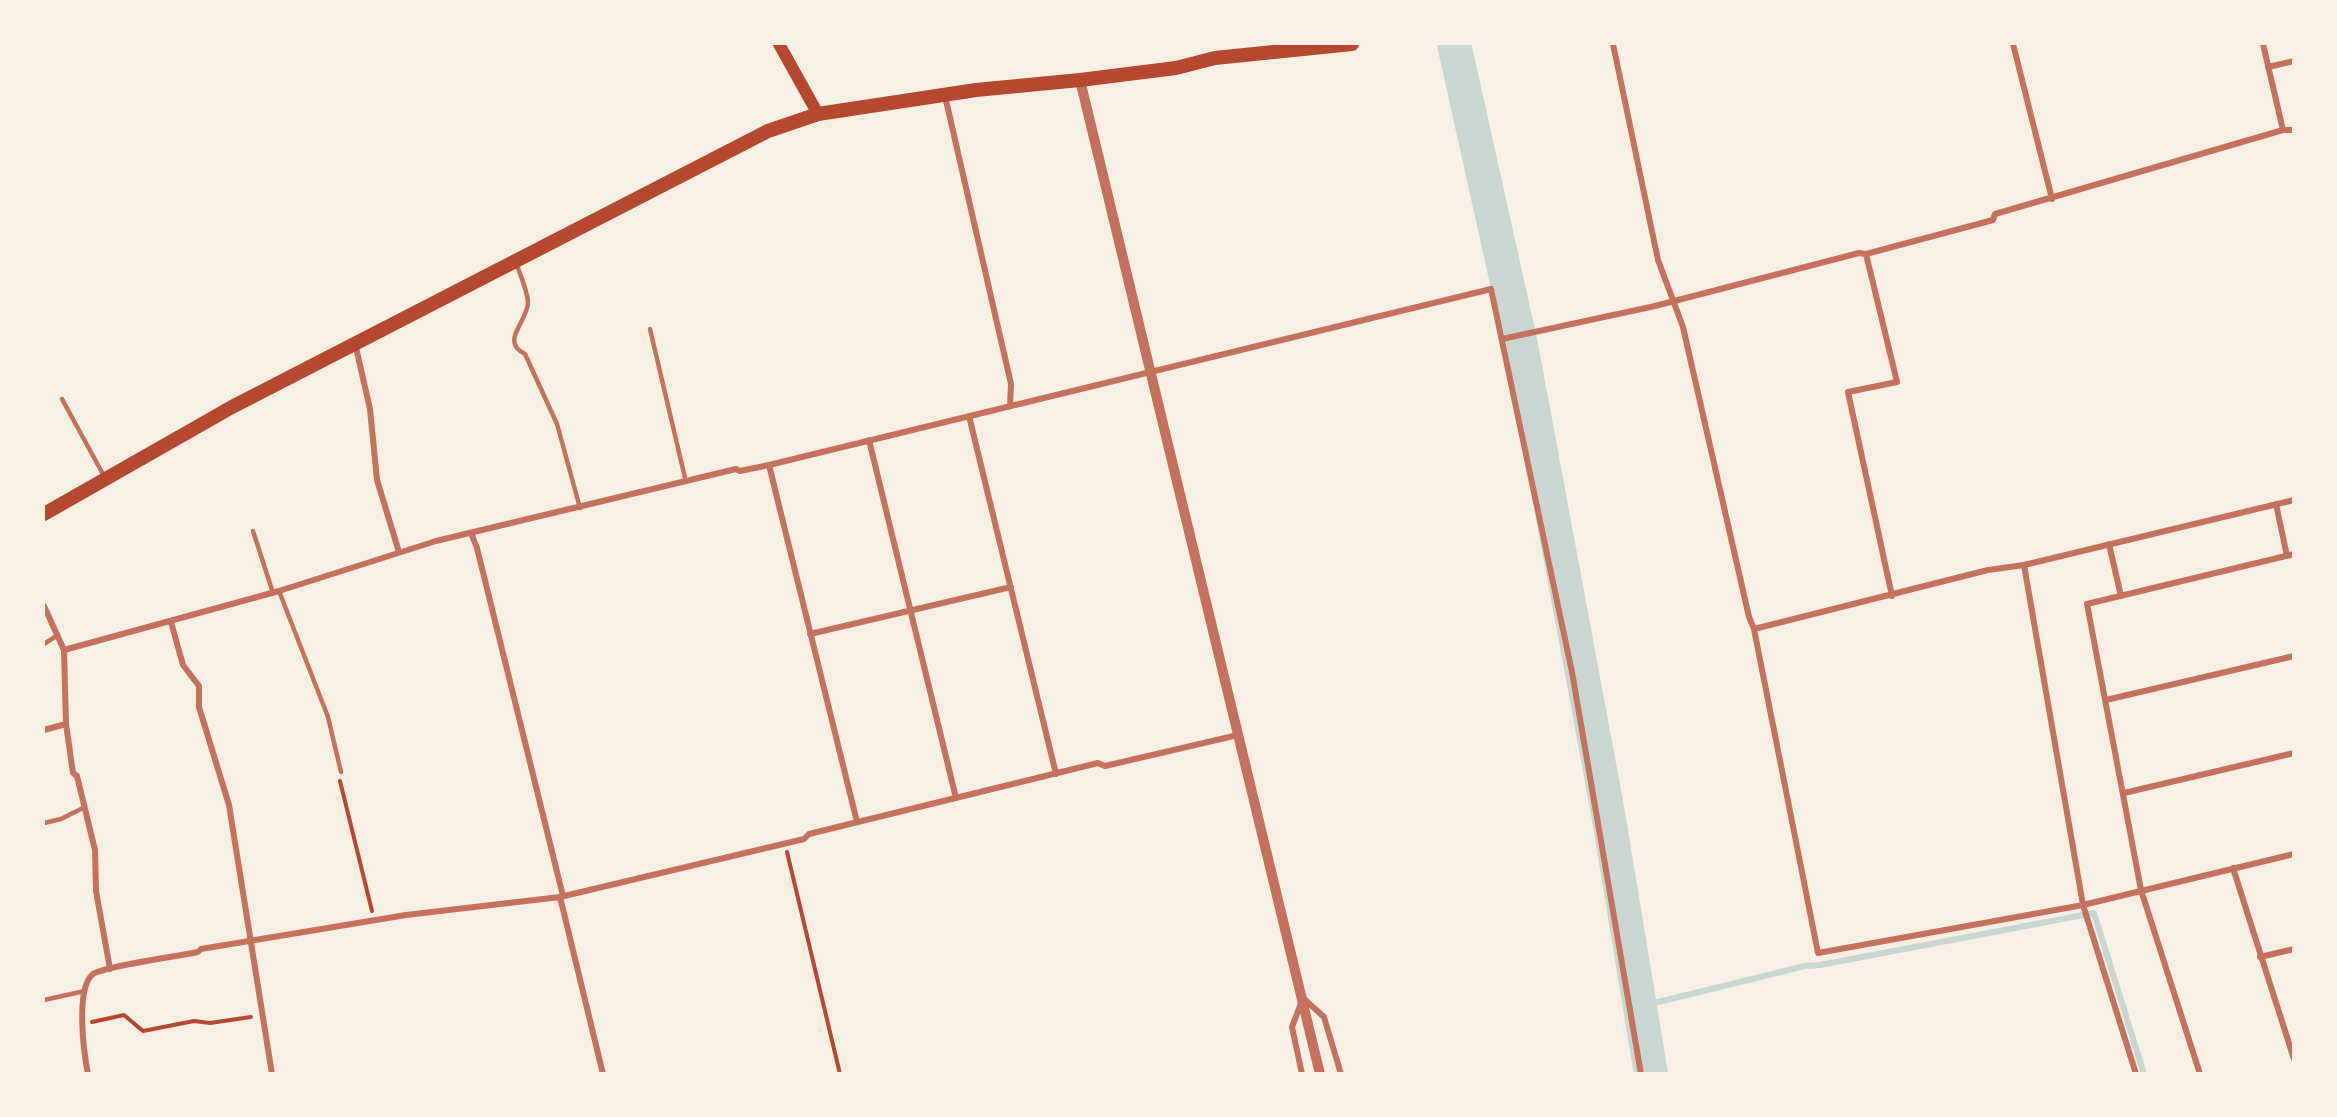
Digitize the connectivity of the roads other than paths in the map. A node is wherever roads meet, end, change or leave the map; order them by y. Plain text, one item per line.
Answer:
1 (779, 44) edge
2 (1353, 44) edge
3 (1613, 44) edge
4 (2013, 44) edge
5 (2263, 44) edge
6 (2294, 61) edge
7 (2268, 67) junction
8 (1080, 80) junction
9 (945, 95) junction
10 (818, 114) junction
11 (2283, 130) junction
12 (2294, 130) edge
13 (2052, 199) junction
14 (1866, 254) junction
15 (516, 261) junction
16 (1671, 300) junction
17 (650, 328) dead end
18 (1502, 339) junction
19 (355, 343) junction
20 (1150, 371) junction
21 (62, 399) dead end
22 (1010, 406) junction
23 (969, 416) junction
24 (869, 440) junction
25 (769, 465) junction
26 (105, 479) junction
27 (686, 482) junction
28 (2294, 500) edge
29 (2276, 504) junction
30 (580, 508) junction
31 (44, 514) edge
32 (253, 531) dead end
33 (471, 533) junction
34 (2109, 544) junction
35 (399, 552) junction
36 (2290, 555) edge
37 (2024, 565) junction
38 (1011, 587) junction
39 (276, 592) junction
40 (1892, 596) junction
41 (2121, 596) junction
42 (44, 606) edge
43 (911, 611) junction
44 (171, 622) junction
45 (1754, 629) junction
46 (58, 634) junction
47 (810, 634) junction
48 (44, 644) edge
49 (64, 650) junction
50 (2294, 656) edge
51 (2106, 700) junction
52 (66, 724) junction
53 (44, 730) edge
54 (1238, 735) junction
55 (2294, 753) edge
56 (341, 772) road end
57 (1056, 774) junction
58 (2124, 793) junction
59 (956, 798) junction
60 (85, 807) junction
61 (856, 822) junction
62 (44, 823) edge
63 (2294, 854) edge
64 (2233, 868) junction
65 (2141, 890) junction
66 (561, 896) junction
67 (2084, 908) junction
68 (250, 941) junction
69 (2294, 949) edge
70 (2260, 957) junction
71 (110, 969) junction
72 (85, 991) junction
73 (1303, 998) junction
74 (44, 1000) edge
75 (2291, 1045) edge
76 (2294, 1059) edge
77 (88, 1074) edge
78 (272, 1074) edge
79 (603, 1074) edge
80 (1302, 1074) edge
81 (1320, 1074) edge
82 (1341, 1074) edge
83 (1641, 1074) edge
84 (2136, 1074) edge
85 (2200, 1074) edge

1 - 10 main road
2 - 8 main road
3 - 16 street
4 - 13 street
5 - 7 street
6 - 7 street
7 - 11 street
8 - 9 main road
8 - 20 street
9 - 10 main road
9 - 22 street
10 - 15 main road
11 - 12 street
11 - 13 street
13 - 14 street
14 - 16 street
14 - 40 street
15 - 19 main road
15 - 30 lane
16 - 18 street
16 - 45 street
17 - 27 lane
18 - 20 street
18 - 83 street
19 - 26 main road
19 - 35 street
20 - 22 street
20 - 54 street
21 - 26 lane
22 - 23 street
23 - 24 street
23 - 38 street
24 - 25 street
24 - 43 street
25 - 27 street
25 - 47 street
26 - 31 main road
27 - 30 street
28 - 29 street
29 - 34 street
29 - 36 street
30 - 33 street
32 - 39 lane
33 - 35 street
33 - 66 street
34 - 37 street
34 - 41 street
35 - 39 street
36 - 41 street
37 - 40 street
37 - 67 street
38 - 43 street
38 - 57 street
39 - 44 street
39 - 56 lane
40 - 45 street
41 - 51 street
42 - 46 street
43 - 47 street
43 - 59 street
44 - 49 street
44 - 68 street
45 - 67 street
46 - 48 lane
46 - 49 street
47 - 61 street
49 - 52 street
50 - 51 street
51 - 58 street
52 - 53 street
52 - 60 street
54 - 57 street
54 - 73 street
55 - 58 street
57 - 59 street
58 - 65 street
59 - 61 street
60 - 62 lane
60 - 71 street
61 - 66 street
63 - 64 street
64 - 65 street
64 - 70 street
65 - 67 street
65 - 85 street
66 - 68 street
66 - 79 street
67 - 84 street
68 - 71 street
68 - 78 street
69 - 70 street
70 - 75 street
71 - 72 street
72 - 74 lane
72 - 77 street
73 - 80 street
73 - 81 street
73 - 82 street
75 - 76 street

